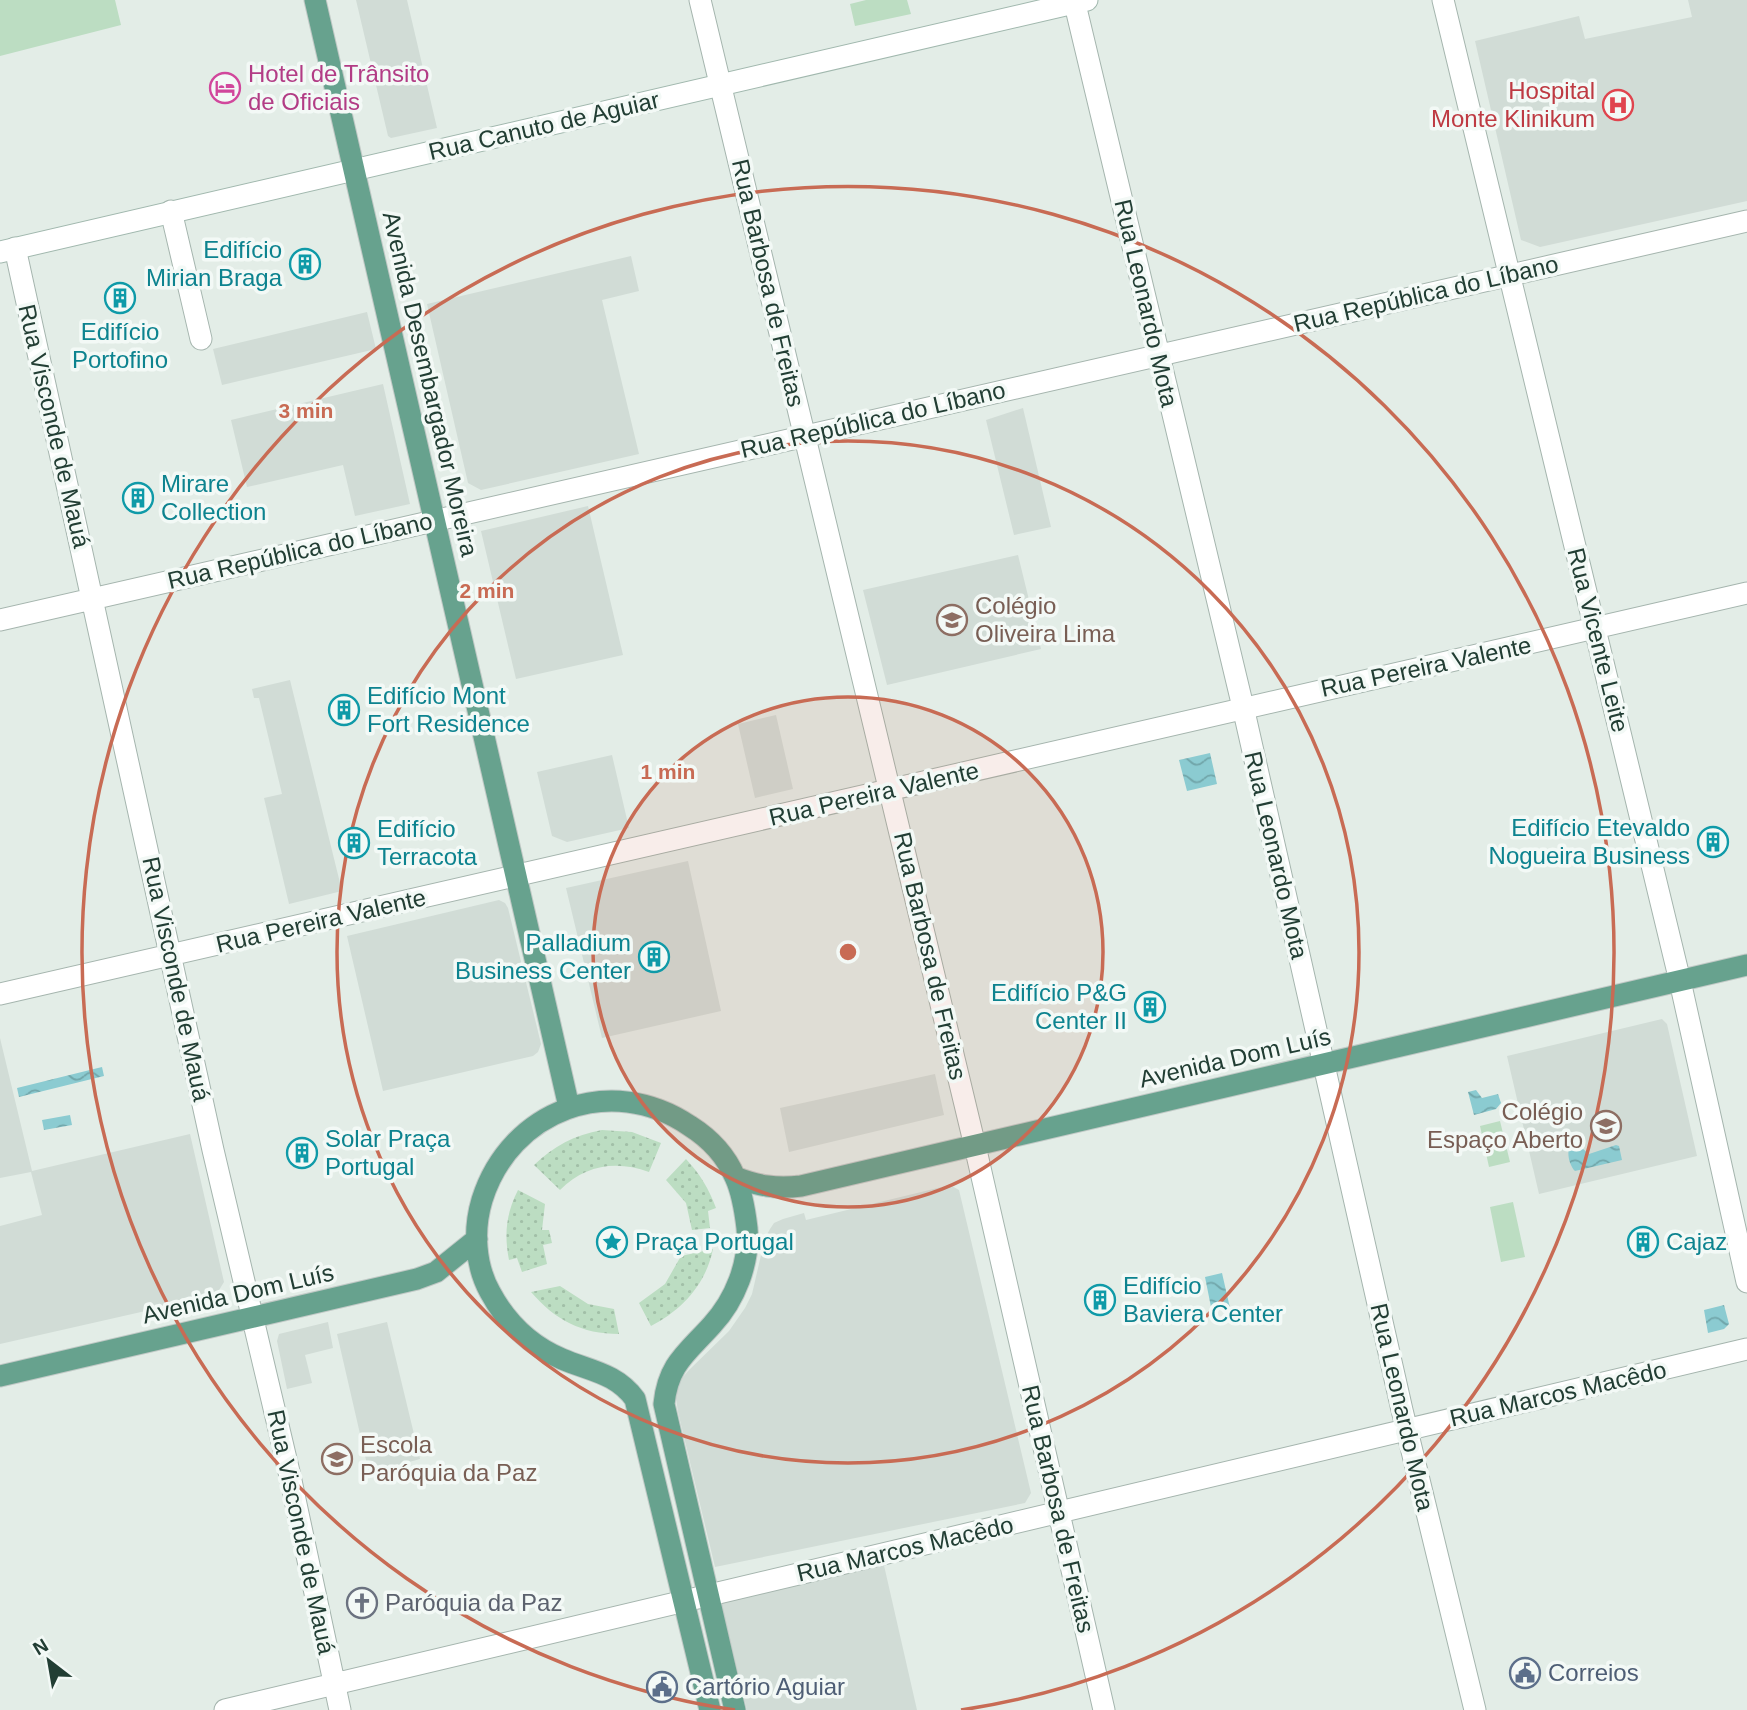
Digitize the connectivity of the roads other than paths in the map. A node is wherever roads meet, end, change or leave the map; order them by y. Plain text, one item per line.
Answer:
1 (315, 0) edge
2 (700, 0) edge
3 (1443, 0) edge
4 (1078, 1) edge
5 (720, 84) junction
6 (355, 170) junction
7 (171, 211) junction
8 (1747, 221) edge
9 (7, 250) edge
10 (1509, 275) junction
11 (201, 339) dead end
12 (1158, 355) junction
13 (804, 436) junction
14 (434, 520) junction
15 (1747, 593) edge
16 (93, 598) junction
17 (0, 620) edge
18 (1595, 629) junction
19 (1243, 707) junction
20 (890, 792) junction
21 (516, 875) junction
22 (171, 956) junction
23 (1747, 965) edge
24 (1680, 981) junction
25 (0, 994) edge
26 (1322, 1065) junction
27 (569, 1107) junction
28 (975, 1146) junction
29 (735, 1177) junction
30 (477, 1239) junction
31 (1747, 1282) edge
32 (252, 1318) junction
33 (1747, 1349) edge
34 (0, 1376) edge
35 (1407, 1430) junction
36 (1059, 1513) junction
37 (708, 1595) junction
38 (685, 1601) junction
39 (334, 1683) junction
40 (225, 1710) edge
41 (341, 1710) edge
42 (710, 1710) edge
43 (735, 1710) edge
44 (1104, 1710) edge
45 (1475, 1710) edge

1 - 6 main road, Avenida Desembargador Moreira
2 - 5 street, Rua Barbosa de Freitas
3 - 10 street, Rua Vicente Leite
4 - 5 street, Rua Canuto de Aguiar
4 - 12 street, Rua Leonardo Mota
5 - 6 street, Rua Canuto de Aguiar
5 - 13 street, Rua Barbosa de Freitas
6 - 7 street, Rua Canuto de Aguiar
6 - 14 main road, Avenida Desembargador Moreira
7 - 9 street, Rua Canuto de Aguiar
7 - 11 street
8 - 10 street, Rua República do Líbano
9 - 16 street, Rua Visconde de Mauá
10 - 12 street, Rua República do Líbano
10 - 18 street, Rua Vicente Leite
12 - 13 street, Rua República do Líbano
12 - 19 street, Rua Leonardo Mota
13 - 14 street, Rua República do Líbano
13 - 20 street, Rua Barbosa de Freitas
14 - 16 street, Rua República do Líbano
14 - 21 main road, Avenida Desembargador Moreira
15 - 18 street, Rua Pereira Valente
16 - 17 street, Rua República do Líbano
16 - 22 street, Rua Visconde de Mauá
18 - 19 street, Rua Pereira Valente
18 - 24 street, Rua Vicente Leite
19 - 20 street, Rua Pereira Valente
19 - 26 street, Rua Leonardo Mota
20 - 21 street, Rua Pereira Valente
20 - 28 street, Rua Barbosa de Freitas
21 - 22 street, Rua Pereira Valente
21 - 27 main road, Avenida Desembargador Moreira
22 - 25 street, Rua Pereira Valente
22 - 32 street, Rua Visconde de Mauá
23 - 24 main road, Avenida Dom Luís
24 - 26 main road, Avenida Dom Luís
24 - 31 street, Rua Vicente Leite
26 - 28 main road, Avenida Dom Luís
26 - 35 street, Rua Leonardo Mota
27 - 29 main road
27 - 30 main road
28 - 29 main road, Avenida Dom Luís
28 - 36 street, Rua Barbosa de Freitas
29 - 37 main road
30 - 32 main road, Avenida Dom Luís
30 - 38 main road
32 - 34 main road, Avenida Dom Luís
32 - 39 street, Rua Visconde de Mauá
33 - 35 street, Rua Marcos Macêdo
35 - 36 street, Rua Marcos Macêdo
35 - 45 street, Rua Leonardo Mota
36 - 37 street, Rua Marcos Macêdo
36 - 44 street, Rua Barbosa de Freitas
37 - 38 street, Rua Marcos Macêdo
37 - 43 main road
38 - 39 street, Rua Marcos Macêdo
38 - 42 main road
39 - 40 street, Rua Marcos Macêdo
39 - 41 street, Rua Visconde de Mauá

